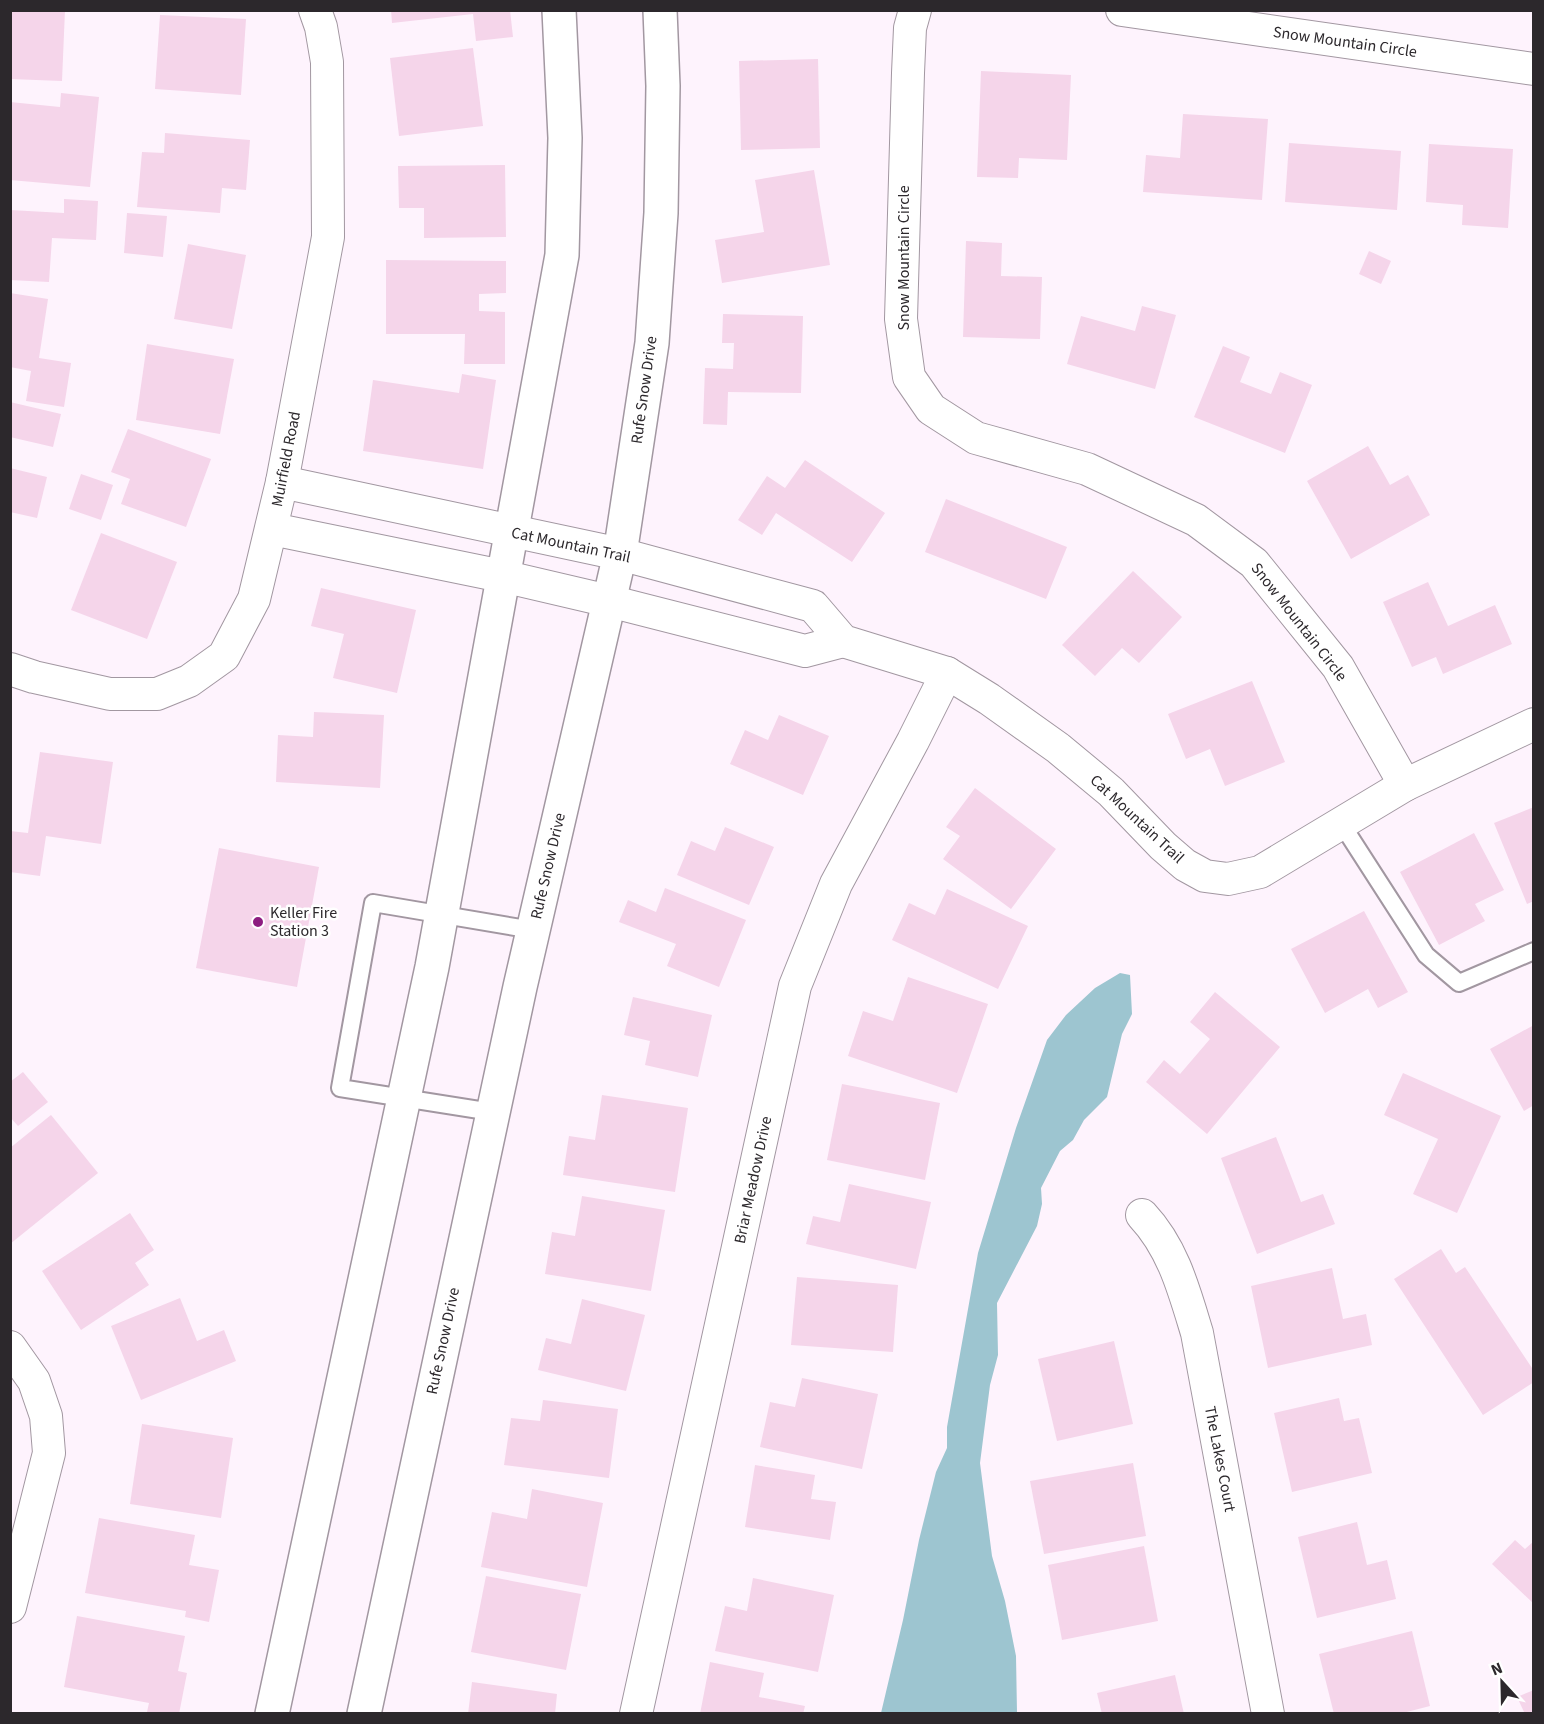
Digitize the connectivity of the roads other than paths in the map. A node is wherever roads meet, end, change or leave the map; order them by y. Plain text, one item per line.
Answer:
1 (560, 10) edge
2 (660, 10) edge
3 (915, 10) edge
4 (1122, 10) edge
5 (318, 19) edge
6 (1533, 69) edge
7 (282, 482) junction
8 (272, 529) junction
9 (511, 532) junction
10 (620, 554) junction
11 (502, 576) junction
12 (609, 601) junction
13 (843, 641) junction
14 (10, 669) edge
15 (946, 674) junction
16 (1533, 724) edge
17 (1405, 785) junction
18 (1341, 823) junction
19 (441, 913) junction
20 (533, 930) junction
21 (1533, 951) edge
22 (404, 1100) junction
23 (492, 1112) junction
24 (1142, 1215) dead end
25 (10, 1347) edge
26 (10, 1607) edge
27 (272, 1713) edge
28 (364, 1713) edge
29 (636, 1713) edge
30 (1268, 1713) edge

1 - 9 main road
2 - 10 main road, Rufe Snow Drive
3 - 17 street, Snow Mountain Circle
4 - 6 street, Snow Mountain Circle
5 - 7 street, Muirfield Road
7 - 8 street, Muirfield Road
7 - 9 street, Cat Mountain Trail
8 - 11 street
8 - 14 street, Muirfield Road
9 - 10 street, Cat Mountain Trail
9 - 11 main road
10 - 12 main road, Rufe Snow Drive
10 - 13 street, Cat Mountain Trail
11 - 12 street
11 - 19 main road
12 - 13 street
12 - 20 main road, Rufe Snow Drive
13 - 15 street, Cat Mountain Trail
15 - 18 street, Cat Mountain Trail
15 - 29 street, Briar Meadow Drive
16 - 17 street, Cat Mountain Trail
17 - 18 street, Cat Mountain Trail
18 - 21 lane
19 - 20 lane
19 - 22 main road
19 - 22 lane
20 - 23 main road, Rufe Snow Drive
22 - 23 lane
22 - 27 main road
23 - 28 main road, Rufe Snow Drive
24 - 30 street, The Lakes Court
25 - 26 street

